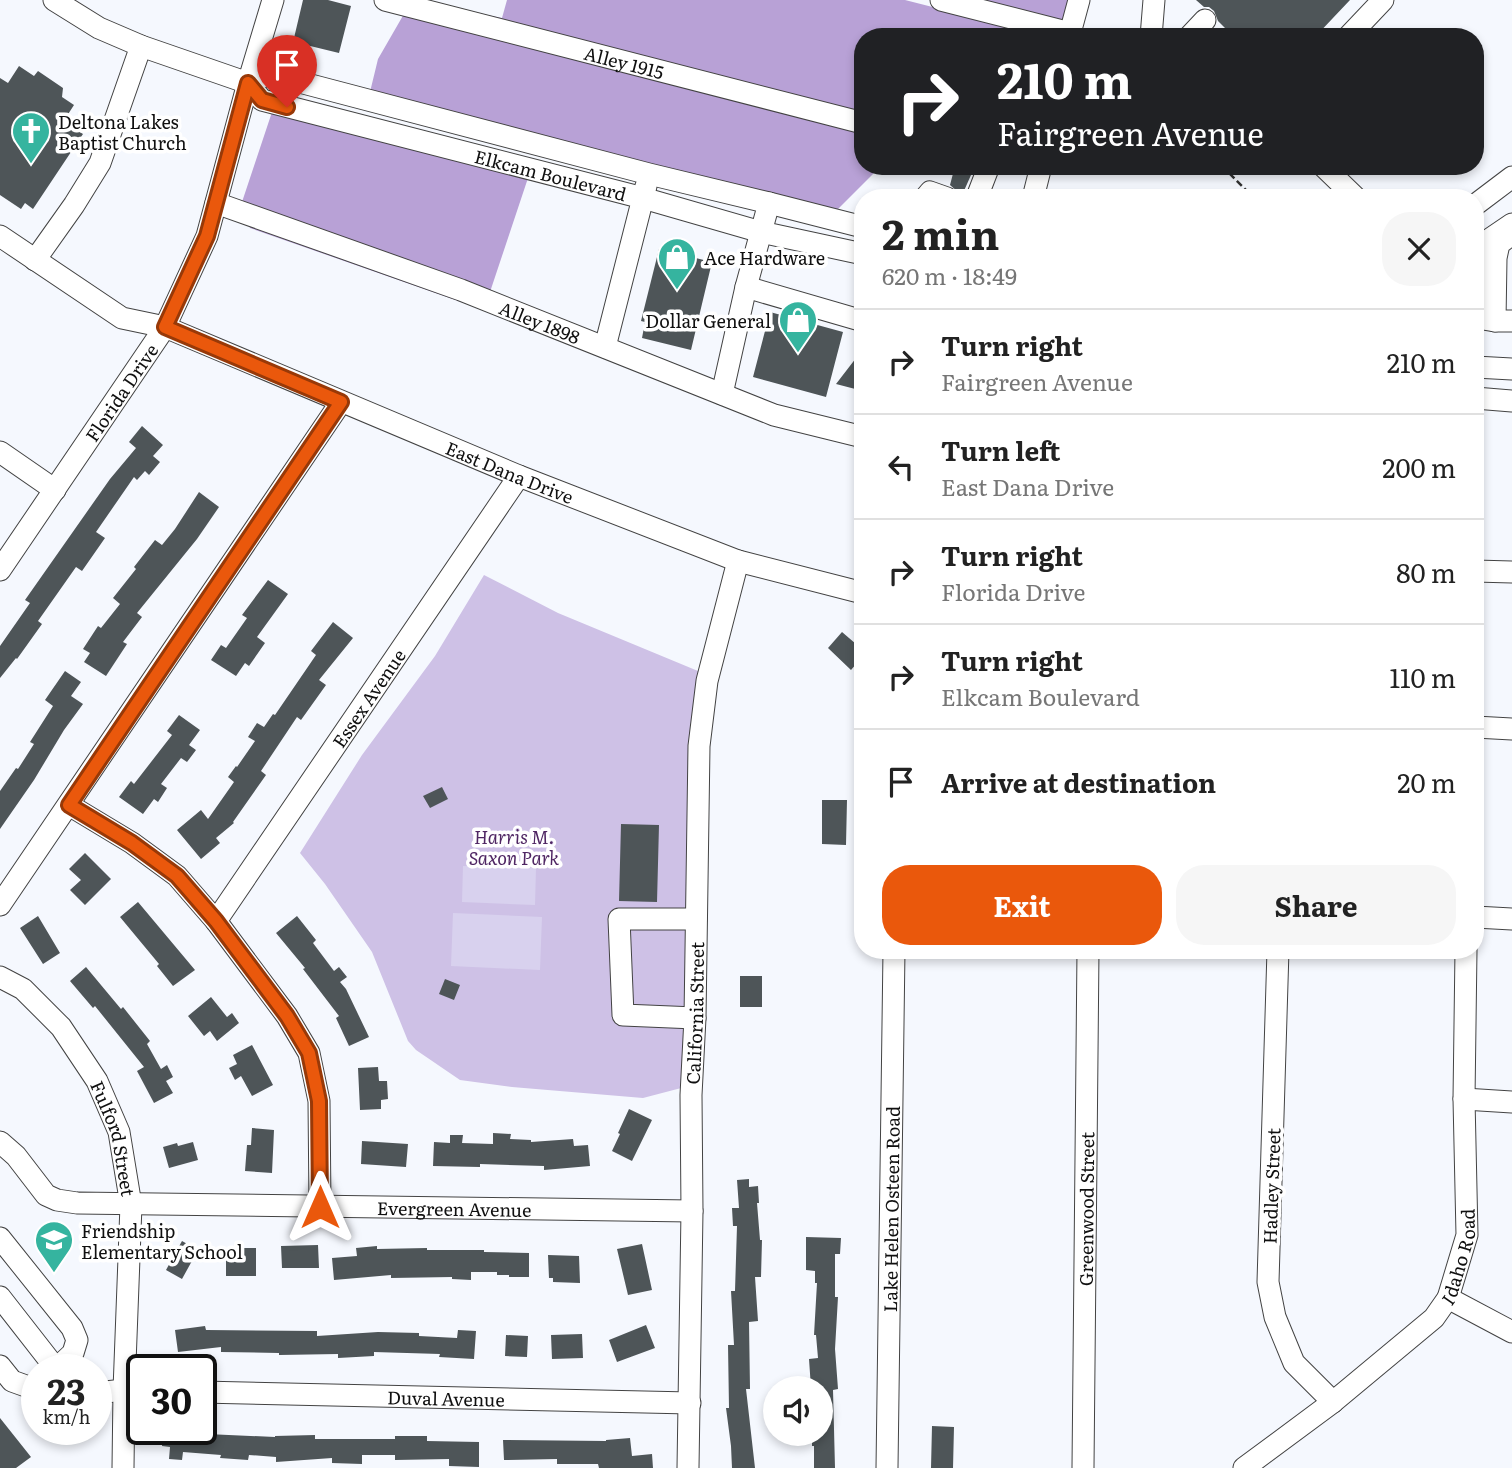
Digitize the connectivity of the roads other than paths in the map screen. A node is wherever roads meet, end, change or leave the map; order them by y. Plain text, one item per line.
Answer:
1 (54, 0) edge
2 (273, 0) edge
3 (385, 0) edge
4 (941, 0) edge
5 (1079, 0) edge
6 (1154, 0) edge
7 (1383, 0) edge
8 (1205, 20) dead end
9 (1044, 28) edge
10 (1072, 28) edge
11 (1152, 28) edge
12 (1197, 28) edge
13 (1357, 28) edge
14 (141, 46) junction
15 (248, 83) junction
16 (854, 121) edge
17 (649, 174) junction
18 (1333, 175) edge
19 (1512, 177) edge
20 (1347, 189) edge
21 (643, 198) junction
22 (1484, 198) edge
23 (216, 203) junction
24 (769, 203) junction
25 (1512, 224) edge
26 (854, 225) edge
27 (761, 232) junction
28 (1512, 234) edge
29 (0, 236) edge
30 (1484, 243) edge
31 (854, 252) edge
32 (35, 260) junction
33 (746, 287) junction
34 (854, 318) edge
35 (1484, 319) edge
36 (1503, 321) edge
37 (165, 327) junction
38 (605, 347) junction
39 (1484, 367) edge
40 (1512, 369) edge
41 (722, 394) junction
42 (1484, 399) edge
43 (341, 402) junction
44 (1509, 403) edge
45 (854, 435) edge
46 (0, 452) edge
47 (519, 477) junction
48 (55, 490) junction
49 (738, 561) junction
50 (0, 570) edge
51 (1484, 571) edge
52 (1512, 572) edge
53 (854, 591) edge
54 (1484, 727) edge
55 (1512, 729) edge
56 (69, 805) junction
57 (0, 905) edge
58 (1484, 917) edge
59 (696, 919) junction
60 (1512, 919) edge
61 (216, 921) junction
62 (894, 959) edge
63 (1088, 959) edge
64 (1278, 959) edge
65 (1466, 959) edge
66 (0, 977) edge
67 (695, 1018) junction
68 (1464, 1099) junction
69 (1512, 1102) edge
70 (0, 1142) edge
71 (131, 1205) junction
72 (320, 1207) junction
73 (692, 1212) junction
74 (0, 1237) edge
75 (0, 1297) edge
76 (1448, 1298) junction
77 (1512, 1332) edge
78 (45, 1354) edge
79 (72, 1354) edge
80 (133, 1354) edge
81 (0, 1366) edge
82 (21, 1384) edge
83 (217, 1392) edge
84 (1333, 1402) junction
85 (690, 1404) junction
86 (126, 1445) edge
87 (123, 1468) edge
88 (688, 1468) edge
89 (887, 1468) edge
90 (1083, 1468) edge
91 (1244, 1468) edge

1 - 14 street, Elkcam Boulevard
2 - 15 street, Florida Drive
3 - 16 street, Alley 1915
4 - 9 street
5 - 10 street
6 - 11 street
7 - 13 street
8 - 12 street
14 - 15 street, Elkcam Boulevard
14 - 32 street
15 - 17 street, Elkcam Boulevard
15 - 21 street, Elkcam Boulevard
15 - 23 street, Florida Drive
17 - 21 street
17 - 24 street, Elkcam Boulevard
18 - 20 street
19 - 22 street
21 - 27 street, Elkcam Boulevard
21 - 38 street
23 - 37 street, Florida Drive
23 - 38 street, Alley 1898
24 - 26 street, Elkcam Boulevard
24 - 27 street
25 - 30 street
27 - 31 street, Elkcam Boulevard
27 - 33 street
28 - 36 street
29 - 32 street, East Dana Drive
32 - 37 street, East Dana Drive
33 - 34 street
33 - 41 street
35 - 36 street
37 - 43 street, East Dana Drive
37 - 48 street, Florida Drive
38 - 41 street, Alley 1898
39 - 40 street
41 - 45 street, Alley 1898
42 - 44 street
43 - 47 street, East Dana Drive
43 - 56 street
46 - 48 street
47 - 49 street, East Dana Drive
47 - 61 street, Essex Avenue
48 - 50 street, Florida Drive
49 - 53 street, East Dana Drive
49 - 59 street, California Street
51 - 52 street
54 - 55 street
56 - 57 street
56 - 61 street
58 - 60 street
59 - 67 street, California Street
59 - 67 street
61 - 72 street
62 - 89 street, Lake Helen Osteen Road
63 - 90 street, Greenwood Street
64 - 84 street, Hadley Street
65 - 68 street, Idaho Road
66 - 71 street, Fulford Street
67 - 73 street, California Street
68 - 69 street
68 - 76 street, Idaho Road
70 - 71 street, Evergreen Avenue
71 - 72 street, Evergreen Avenue
71 - 80 street, Fulford Street
72 - 73 street, Evergreen Avenue
73 - 85 street, California Street
74 - 79 street
75 - 78 street
76 - 77 street
76 - 84 street, Idaho Road
81 - 82 street
83 - 85 street, Duval Avenue
84 - 91 street, Idaho Road
85 - 88 street, California Street
86 - 87 street, Fulford Street

